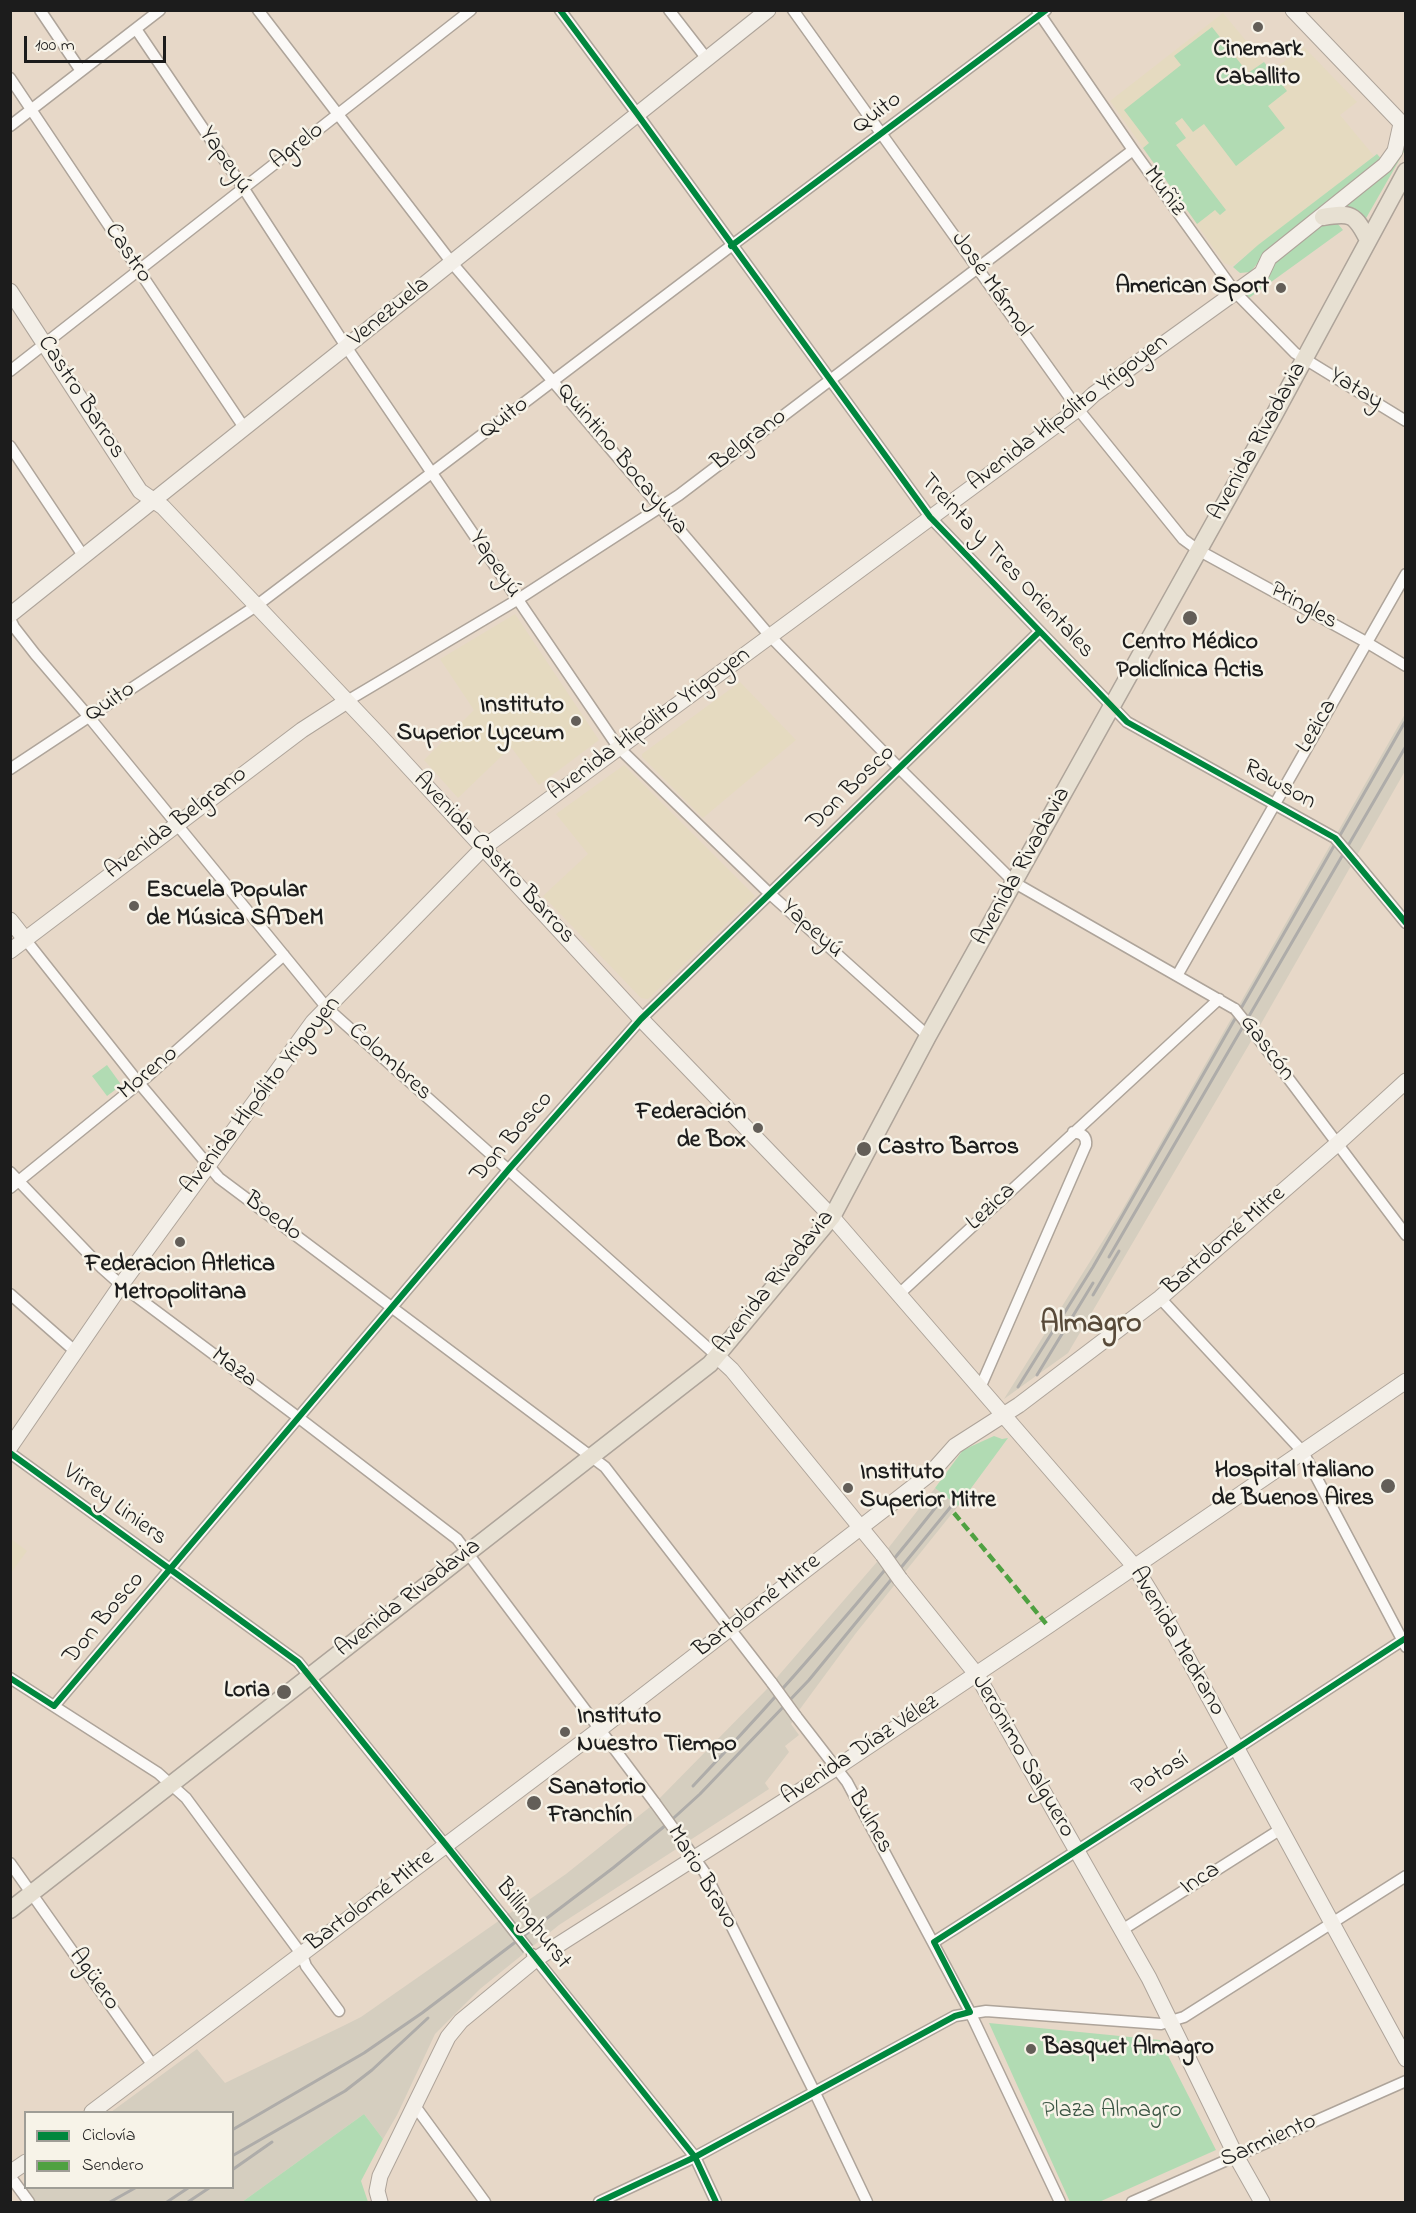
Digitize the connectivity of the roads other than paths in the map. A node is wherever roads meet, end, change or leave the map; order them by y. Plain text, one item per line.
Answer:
1 (40, 10) edge
2 (160, 10) edge
3 (258, 10) edge
4 (471, 10) edge
5 (560, 10) edge
6 (669, 10) edge
7 (768, 10) edge
8 (793, 10) edge
9 (1293, 10) edge
10 (1041, 12) edge
11 (136, 29) junction
12 (707, 59) junction
13 (81, 71) junction
14 (10, 78) edge
15 (32, 110) junction
16 (338, 115) junction
17 (638, 115) junction
18 (10, 126) edge
19 (1403, 126) edge
20 (882, 134) junction
21 (1132, 150) junction
22 (1406, 171) edge
23 (244, 189) junction
24 (1323, 217) junction
25 (1368, 240) junction
26 (731, 246) junction
27 (452, 263) junction
28 (978, 268) junction
29 (138, 271) junction
30 (10, 291) edge
31 (1236, 292) junction
32 (45, 344) junction
33 (347, 348) junction
34 (1304, 360) junction
35 (10, 371) edge
36 (554, 381) junction
37 (829, 381) junction
38 (1078, 409) junction
39 (1406, 421) edge
40 (245, 429) junction
41 (10, 446) edge
42 (432, 474) junction
43 (155, 501) junction
44 (661, 507) junction
45 (930, 517) junction
46 (1198, 550) junction
47 (84, 557) junction
48 (1406, 573) edge
49 (518, 600) junction
50 (256, 606) junction
51 (10, 617) edge
52 (1039, 632) junction
53 (770, 636) junction
54 (1366, 642) junction
55 (310, 664) junction
56 (1406, 666) edge
57 (347, 701) junction
58 (1113, 708) junction
59 (89, 717) junction
60 (317, 720) junction
61 (302, 730) junction
62 (381, 737) junction
63 (618, 747) junction
64 (10, 769) edge
65 (900, 769) junction
66 (1274, 804) junction
67 (177, 824) junction
68 (483, 848) junction
69 (1015, 883) junction
70 (770, 893) junction
71 (10, 920) edge
72 (1406, 923) edge
73 (26, 939) junction
74 (10, 951) edge
75 (284, 955) junction
76 (1178, 974) junction
77 (1219, 999) junction
78 (327, 1008) junction
79 (641, 1019) junction
80 (928, 1036) junction
81 (1406, 1081) edge
82 (139, 1083) junction
83 (1073, 1132) junction
84 (1337, 1144) junction
85 (208, 1165) junction
86 (509, 1169) junction
87 (10, 1172) edge
88 (15, 1185) edge
89 (832, 1217) junction
90 (1406, 1234) edge
91 (121, 1285) junction
92 (10, 1294) edge
93 (898, 1295) junction
94 (1160, 1298) junction
95 (392, 1308) junction
96 (76, 1352) junction
97 (717, 1356) junction
98 (1406, 1381) edge
99 (980, 1388) junction
100 (1004, 1415) junction
101 (299, 1418) junction
102 (10, 1447) edge
103 (1303, 1452) junction
104 (10, 1453) edge
105 (590, 1457) junction
106 (861, 1528) junction
107 (467, 1553) junction
108 (1135, 1567) junction
109 (169, 1570) junction
110 (729, 1630) junction
111 (1404, 1642) edge
112 (977, 1675) junction
113 (309, 1676) junction
114 (10, 1678) edge
115 (54, 1706) junction
116 (600, 1729) junction
117 (1236, 1749) junction
118 (836, 1768) junction
119 (171, 1785) junction
120 (1281, 1830) junction
121 (446, 1845) junction
122 (1076, 1850) junction
123 (694, 1858) junction
124 (10, 1863) edge
125 (1406, 1876) edge
126 (32, 1894) junction
127 (10, 1910) edge
128 (1332, 1922) junction
129 (1122, 1929) junction
130 (934, 1941) junction
131 (302, 1954) junction
132 (532, 1954) junction
133 (339, 2011) dead end
134 (970, 2012) junction
135 (1171, 2022) junction
136 (1406, 2059) edge
137 (154, 2067) junction
138 (1406, 2081) edge
139 (815, 2093) junction
140 (415, 2106) junction
141 (93, 2111) edge
142 (1236, 2156) junction
143 (695, 2157) junction
144 (24, 2164) edge
145 (10, 2175) edge
146 (29, 2202) edge
147 (380, 2202) edge
148 (485, 2202) edge
149 (599, 2202) edge
150 (716, 2202) edge
151 (867, 2202) edge
152 (1060, 2202) edge
153 (1132, 2202) edge
154 (1262, 2202) edge

1 - 13 street
2 - 11 street
3 - 16 street, Quintino Bocayuva
4 - 16 street, Agrelo
5 - 17 street, Treinta y Tres Orientales
6 - 12 street
7 - 12 main road, Venezuela
8 - 20 street, José Mármol
9 - 19 main road
10 - 20 street, Quito
10 - 21 street, Muñiz
11 - 13 street
11 - 23 street, Yapeyú
12 - 17 main road, Venezuela
13 - 15 street
14 - 15 street, Castro
15 - 18 street
15 - 29 street, Castro
16 - 23 street, Agrelo
16 - 27 street, Quintino Bocayuva
17 - 26 street, Treinta y Tres Orientales
17 - 27 main road, Venezuela
19 - 24 main road, Avenida Hipólito Yrigoyen
20 - 26 street, Quito
20 - 28 street, José Mármol
21 - 28 street, Belgrano
21 - 31 street, Muñiz
22 - 25 main road, Avenida Rivadavia
23 - 29 street, Agrelo
23 - 33 street, Yapeyú
24 - 25 main road
24 - 31 main road, Avenida Hipólito Yrigoyen
25 - 34 main road, Avenida Rivadavia
26 - 36 street, Quito
26 - 37 street, Treinta y Tres Orientales
27 - 33 main road, Venezuela
27 - 36 street, Quintino Bocayuva
28 - 37 street, Belgrano
28 - 38 street, José Mármol
29 - 32 street, Agrelo
29 - 40 street, Castro
30 - 32 main road, Castro Barros
31 - 34 street, Muñiz
31 - 38 main road, Avenida Hipólito Yrigoyen
32 - 35 street, Agrelo
32 - 43 main road, Castro Barros
33 - 40 main road, Venezuela
33 - 42 street, Yapeyú
34 - 39 street, Yatay
34 - 46 main road, Avenida Rivadavia
36 - 42 street, Quito
36 - 44 street, Quintino Bocayuva
37 - 44 street, Belgrano
37 - 45 street, Treinta y Tres Orientales
38 - 45 main road, Avenida Hipólito Yrigoyen
38 - 46 street, José Mármol
40 - 43 main road, Venezuela
41 - 47 street
42 - 49 street, Yapeyú
42 - 50 street, Quito
43 - 47 main road, Venezuela
43 - 50 main road, Avenida Castro Barros
44 - 49 street, Belgrano
44 - 53 street, Quintino Bocayuva
45 - 52 street, Treinta y Tres Orientales
45 - 53 main road, Avenida Hipólito Yrigoyen
46 - 54 street, Pringles
46 - 58 main road, Avenida Rivadavia
47 - 51 main road, Venezuela
48 - 54 street, Lezica
49 - 57 street, Belgrano
49 - 63 street, Yapeyú
50 - 55 main road, Avenida Castro Barros
50 - 59 street, Quito
51 - 59 street, Colombres
52 - 58 street, Treinta y Tres Orientales
52 - 65 street, Don Bosco
53 - 63 main road, Avenida Hipólito Yrigoyen
53 - 65 street, Quintino Bocayuva
54 - 56 street, Pringles
54 - 66 street, Lezica
55 - 57 main road, Avenida Castro Barros
55 - 61 main road
57 - 60 main road, Avenida Belgrano
57 - 62 main road, Avenida Castro Barros
58 - 66 street, Rawson
58 - 69 main road, Avenida Rivadavia
59 - 64 street, Quito
59 - 67 street, Colombres
60 - 61 main road, Avenida Belgrano
60 - 62 main road
61 - 67 main road, Avenida Belgrano
62 - 68 main road, Avenida Castro Barros
63 - 68 main road, Avenida Hipólito Yrigoyen
63 - 70 street, Yapeyú
65 - 69 street, Quintino Bocayuva
65 - 70 street, Don Bosco
66 - 72 street, Rawson, bridge
66 - 76 street, Lezica
67 - 73 main road, Avenida Belgrano
67 - 75 street, Colombres
68 - 78 main road, Avenida Hipólito Yrigoyen
68 - 79 main road, Avenida Castro Barros
69 - 76 street, Gascón
69 - 80 main road, Avenida Rivadavia
70 - 79 street, Don Bosco
70 - 80 street, Yapeyú
71 - 73 main road, Boedo
73 - 74 main road, Avenida Belgrano
73 - 82 street, Boedo
75 - 78 street, Colombres
75 - 82 street, Moreno
76 - 77 street, Gascón
77 - 83 street, Lezica
77 - 84 street, Gascón, bridge
78 - 85 main road, Avenida Hipólito Yrigoyen
78 - 86 street, Colombres
79 - 86 street, Don Bosco
79 - 89 main road, Avenida Castro Barros
80 - 89 main road, Avenida Rivadavia
81 - 84 main road, Bartolomé Mitre
82 - 85 street, Boedo
82 - 88 street, Moreno
83 - 93 street, Lezica
83 - 99 street
84 - 90 street, Gascón
84 - 94 main road, Bartolomé Mitre
85 - 91 main road, Avenida Hipólito Yrigoyen
85 - 95 street, Boedo
86 - 95 street, Don Bosco
86 - 97 street, Colombres
87 - 88 street, Maza
88 - 91 street, Maza
89 - 93 main road, Avenida Medrano
89 - 97 main road, Avenida Rivadavia
91 - 96 main road, Avenida Hipólito Yrigoyen
91 - 101 street, Maza
92 - 96 street
93 - 99 main road, Avenida Medrano
94 - 100 main road, Bartolomé Mitre
94 - 103 street
95 - 101 street, Don Bosco
95 - 105 street, Boedo
96 - 102 main road, Avenida Hipólito Yrigoyen
97 - 105 main road, Avenida Rivadavia
97 - 106 main road, Jerónimo Salguero
98 - 103 main road, Avenida Díaz Vélez
99 - 100 main road, Avenida Medrano
100 - 106 main road, Bartolomé Mitre
100 - 108 main road, Avenida Medrano
101 - 107 street, Maza
101 - 109 street, Don Bosco
103 - 108 main road, Avenida Díaz Vélez
103 - 111 street
104 - 109 street, Virrey Liniers
105 - 107 main road, Avenida Rivadavia
105 - 110 street, Bulnes
106 - 110 main road, Bartolomé Mitre
106 - 112 main road, Jerónimo Salguero, bridge
107 - 113 main road, Avenida Rivadavia
107 - 116 street, Mario Bravo
108 - 112 main road, Avenida Díaz Vélez
108 - 117 main road, Avenida Medrano
109 - 113 street, Virrey Liniers
109 - 115 street, Don Bosco
110 - 116 main road, Bartolomé Mitre
110 - 118 street, Bulnes, bridge
111 - 117 street, Potosí
112 - 118 main road, Avenida Díaz Vélez
112 - 122 main road, Jerónimo Salguero
113 - 119 main road, Avenida Rivadavia
113 - 121 street, Billinghurst
114 - 115 street
115 - 119 street
116 - 121 main road, Bartolomé Mitre
116 - 123 street, Mario Bravo, bridge
117 - 120 main road, Avenida Medrano
117 - 122 street, Potosí
118 - 123 main road, Avenida Díaz Vélez
118 - 130 street, Bulnes
119 - 126 main road, Avenida Rivadavia
119 - 131 street
120 - 128 main road, Avenida Medrano
120 - 129 street, Inca
121 - 131 main road, Bartolomé Mitre
121 - 132 street, Billinghurst, bridge
122 - 129 main road, Jerónimo Salguero
122 - 130 street, Potosí
123 - 132 main road, Avenida Díaz Vélez
123 - 139 street, Mario Bravo
124 - 126 street, Agüero
125 - 128 street
126 - 127 main road, Avenida Rivadavia
126 - 137 street, Agüero
128 - 135 street
128 - 136 main road, Avenida Medrano
129 - 135 main road, Jerónimo Salguero
130 - 134 street, Bulnes
131 - 133 street
131 - 137 main road, Bartolomé Mitre
132 - 140 main road, Avenida Díaz Vélez
132 - 143 street, Billinghurst
134 - 135 street
134 - 139 street
134 - 152 street, Bulnes
135 - 142 main road, Jerónimo Salguero
137 - 141 main road, Bartolomé Mitre
138 - 142 street, Sarmiento
139 - 143 street
139 - 151 street, Mario Bravo
140 - 147 main road, Avenida Díaz Vélez
140 - 148 street
142 - 153 street, Sarmiento
142 - 154 main road, Jerónimo Salguero
143 - 149 street
143 - 150 street, Billinghurst
144 - 145 main road
145 - 146 street

